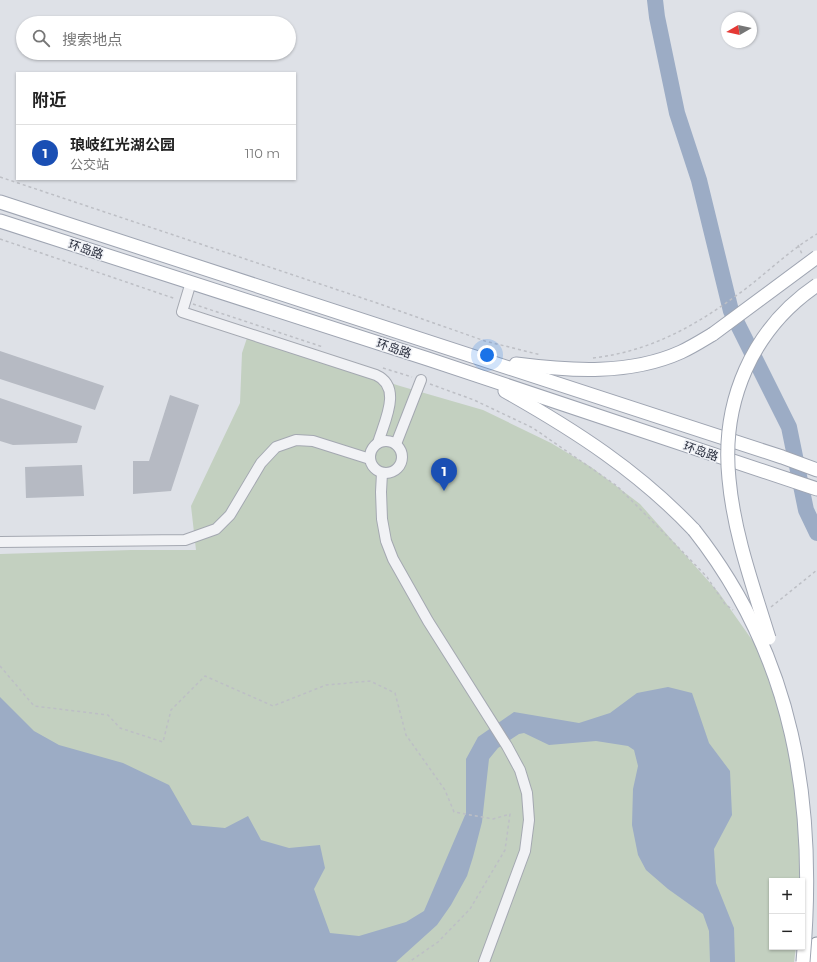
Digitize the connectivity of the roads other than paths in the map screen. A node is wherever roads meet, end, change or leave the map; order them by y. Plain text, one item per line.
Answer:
1 (0, 202) edge
2 (0, 221) edge
3 (817, 257) edge
4 (191, 282) junction
5 (817, 285) edge
6 (484, 359) junction
7 (479, 376) junction
8 (421, 380) road end
9 (378, 443) junction
10 (396, 444) junction
11 (370, 459) junction
12 (817, 470) edge
13 (382, 473) junction
14 (817, 489) edge
15 (0, 542) edge
16 (780, 673) junction
17 (817, 944) edge
18 (484, 962) edge
19 (803, 962) edge
20 (814, 962) edge

1 - 6 main road, 环岛路
2 - 4 main road, 环岛路
3 - 6 main road, bridge
4 - 7 main road, 环岛路
4 - 9 street
5 - 16 main road, bridge
6 - 12 main road, 环岛路
7 - 14 main road, 环岛路
7 - 16 main road, bridge
8 - 10 street
9 - 10 street
9 - 11 street
10 - 13 street
11 - 13 street
11 - 15 street
13 - 18 street
16 - 19 main road, bridge
17 - 20 highway

